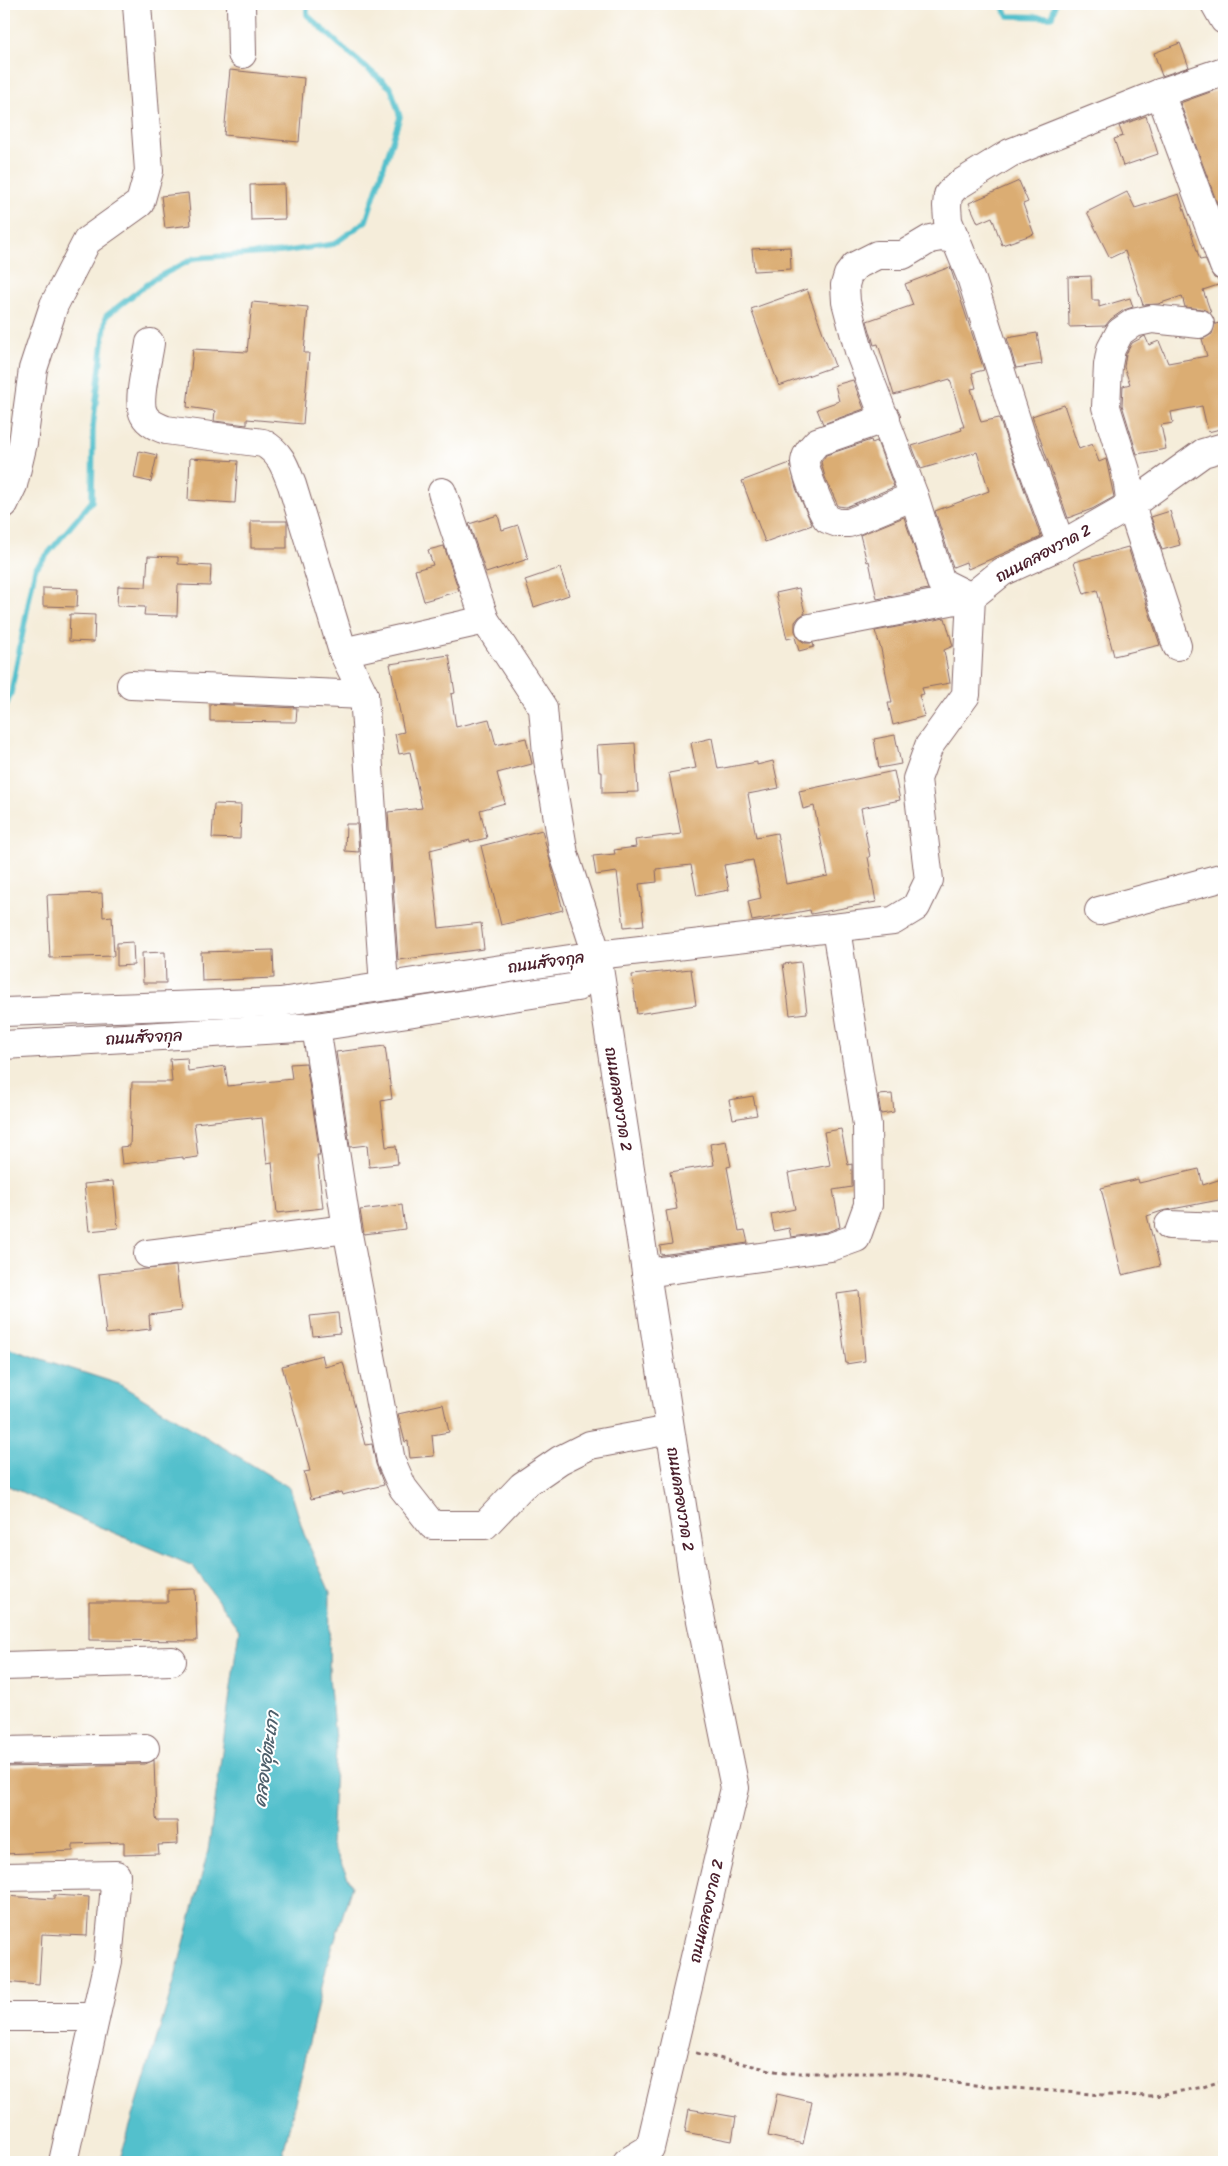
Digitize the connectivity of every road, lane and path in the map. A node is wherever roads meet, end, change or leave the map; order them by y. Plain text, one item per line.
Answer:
1 (136, 4) edge
2 (241, 4) edge
3 (1215, 4) edge
4 (1224, 20) edge
5 (242, 54) dead end
6 (1224, 71) edge
7 (1160, 92) junction
8 (956, 239) junction
9 (1224, 266) edge
10 (1200, 324) dead end
11 (150, 344) dead end
12 (886, 418) junction
13 (1224, 450) edge
14 (442, 492) dead end
15 (914, 496) junction
16 (4, 504) edge
17 (1131, 505) junction
18 (1061, 545) junction
19 (971, 596) junction
20 (485, 620) junction
21 (810, 628) dead end
22 (1177, 646) dead end
23 (343, 652) junction
24 (130, 686) dead end
25 (364, 695) junction
26 (1224, 877) edge
27 (1099, 911) dead end
28 (836, 929) junction
29 (596, 955) junction
30 (384, 986) junction
31 (4, 1012) edge
32 (316, 1027) junction
33 (4, 1045) edge
34 (1169, 1225) dead end
35 (1224, 1227) edge
36 (346, 1229) junction
37 (148, 1254) dead end
38 (646, 1273) junction
39 (670, 1430) junction
40 (172, 1661) dead end
41 (4, 1666) edge
42 (145, 1748) dead end
43 (4, 1751) edge
44 (4, 1877) edge
45 (4, 2017) edge
46 (95, 2017) junction
47 (673, 2049) junction
48 (1224, 2080) edge
49 (63, 2162) edge
50 (627, 2162) edge

1 - 16 street
2 - 5 street
3 - 4 street
6 - 7 street
7 - 8 street
7 - 9 street
8 - 12 street
8 - 18 street
10 - 17 street
11 - 23 street
12 - 15 street
12 - 15 street
13 - 17 street, ถนนคลองวาด 2
14 - 20 street, ถนนคลองวาด 2
15 - 19 street
17 - 18 street, ถนนคลองวาด 2
17 - 22 street
18 - 19 street, ถนนคลองวาด 2
19 - 21 street
19 - 28 street
20 - 23 street
20 - 29 street, ถนนคลองวาด 2
23 - 25 street
24 - 25 street
25 - 30 street
26 - 27 street
28 - 29 street
28 - 38 street
29 - 30 street, ถนนสัจจกุล
29 - 32 street, ถนนสัจจกุล
29 - 38 street, ถนนคลองวาด 2
30 - 31 street, ถนนสัจจกุล
32 - 33 street, ถนนสัจจกุล
32 - 36 street
34 - 35 street
36 - 37 street
36 - 39 street
38 - 39 street, ถนนคลองวาด 2
39 - 47 street, ถนนคลองวาด 2
40 - 41 street
42 - 43 street
44 - 46 street
45 - 46 street
46 - 49 street
47 - 48 path
47 - 50 street, ถนนคลองวาด 2

